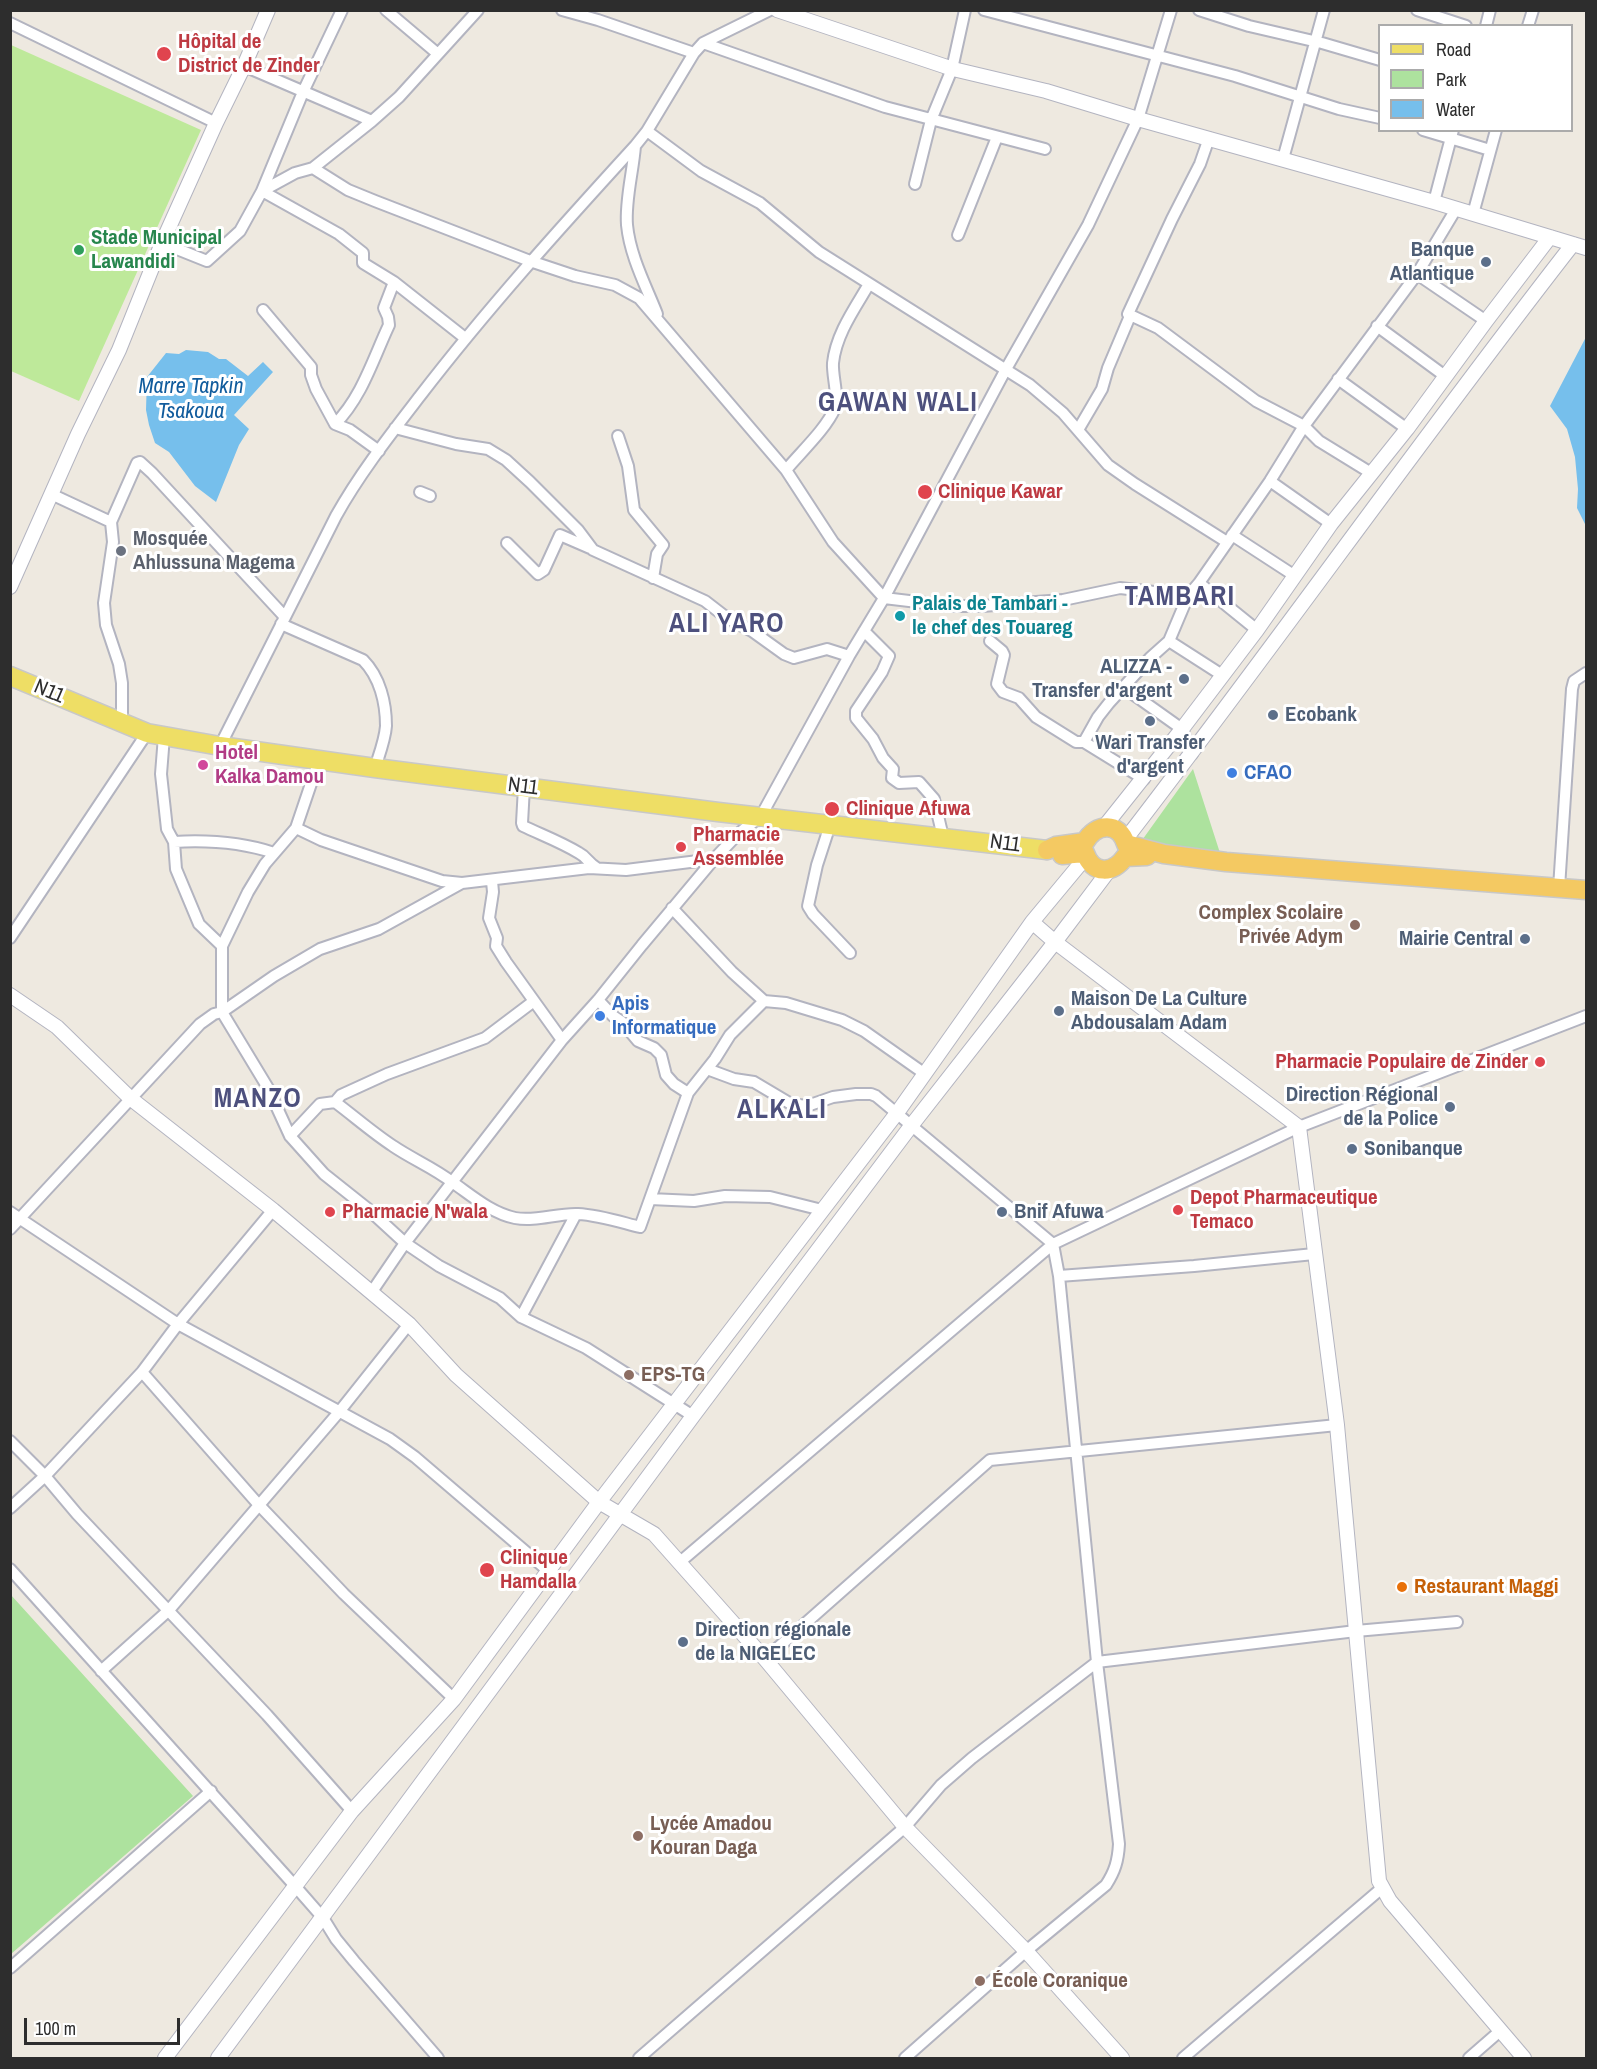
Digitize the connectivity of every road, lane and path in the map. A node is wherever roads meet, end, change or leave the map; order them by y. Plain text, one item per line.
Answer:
1 (268, 10) edge
2 (342, 10) edge
3 (386, 10) edge
4 (478, 10) edge
5 (562, 10) edge
6 (770, 10) edge
7 (777, 10) edge
8 (965, 10) edge
9 (984, 10) edge
10 (1171, 10) edge
11 (1198, 10) edge
12 (1324, 10) edge
13 (1417, 10) edge
14 (10, 23) edge
15 (1460, 24) edge
16 (703, 43) junction
17 (1316, 43) junction
18 (694, 53) junction
19 (438, 54) junction
20 (1158, 55) junction
21 (1378, 59) edge
22 (244, 66) junction
23 (952, 69) junction
24 (303, 92) junction
25 (1300, 97) junction
26 (1378, 118) edge
27 (1138, 119) junction
28 (931, 120) junction
29 (372, 121) junction
30 (216, 123) junction
31 (647, 130) junction
32 (1435, 132) edge
33 (1495, 132) edge
34 (1452, 135) edge
35 (997, 137) junction
36 (1209, 138) junction
37 (635, 146) junction
38 (1045, 149) dead end
39 (1490, 150) junction
40 (1282, 159) junction
41 (313, 168) junction
42 (915, 184) dead end
43 (262, 191) junction
44 (1434, 202) junction
45 (1456, 209) junction
46 (1473, 214) junction
47 (958, 235) dead end
48 (1550, 237) junction
49 (162, 243) junction
50 (1580, 246) edge
51 (530, 261) junction
52 (1417, 274) junction
53 (394, 282) junction
54 (869, 284) junction
55 (263, 310) dead end
56 (1128, 314) junction
57 (659, 320) junction
58 (1486, 321) junction
59 (1377, 326) junction
60 (465, 338) junction
61 (1006, 369) junction
62 (1445, 376) junction
63 (1338, 379) junction
64 (335, 424) junction
65 (1304, 426) junction
66 (395, 428) junction
67 (1407, 429) junction
68 (1078, 430) junction
69 (618, 436) dead end
70 (379, 451) junction
71 (786, 470) junction
72 (1371, 473) junction
73 (1270, 481) junction
74 (51, 494) junction
75 (111, 522) junction
76 (1331, 524) junction
77 (1229, 538) junction
78 (507, 543) dead end
79 (593, 550) junction
80 (1295, 576) junction
81 (653, 578) junction
82 (1200, 583) junction
83 (10, 587) edge
84 (1188, 596) junction
85 (884, 598) junction
86 (283, 620) junction
87 (1257, 630) junction
88 (864, 632) junction
89 (990, 641) dead end
90 (1169, 641) junction
91 (849, 656) junction
92 (1587, 673) edge
93 (1222, 675) junction
94 (10, 676) edge
95 (1123, 687) junction
96 (122, 724) junction
97 (1182, 729) junction
98 (155, 735) junction
99 (1084, 742) junction
100 (220, 746) junction
101 (1192, 754) junction
102 (319, 760) junction
103 (375, 768) junction
104 (1144, 779) junction
105 (524, 787) junction
106 (761, 816) junction
107 (830, 825) junction
108 (1104, 827) junction
109 (296, 828) junction
110 (943, 837) junction
111 (174, 842) junction
112 (1126, 847) junction
113 (1047, 850) joint
114 (1085, 851) junction
115 (274, 853) junction
116 (714, 859) junction
117 (599, 869) junction
118 (1110, 869) junction
119 (492, 881) junction
120 (462, 884) junction
121 (1559, 888) junction
122 (1587, 890) edge
123 (672, 908) junction
124 (1032, 922) junction
125 (10, 938) edge
126 (1056, 942) junction
127 (222, 946) junction
128 (850, 953) dead end
129 (10, 995) edge
130 (598, 1000) junction
131 (534, 1001) junction
132 (764, 1001) junction
133 (222, 1012) junction
134 (1587, 1016) edge
135 (562, 1040) junction
136 (707, 1069) junction
137 (925, 1074) junction
138 (688, 1094) junction
139 (130, 1098) junction
140 (335, 1102) junction
141 (897, 1113) junction
142 (911, 1126) junction
143 (1299, 1127) junction
144 (290, 1136) junction
145 (452, 1181) junction
146 (650, 1199) junction
147 (273, 1210) junction
148 (822, 1210) junction
149 (576, 1214) junction
150 (15, 1216) edge
151 (10, 1229) edge
152 (405, 1243) junction
153 (1053, 1244) junction
154 (1314, 1254) junction
155 (1059, 1276) junction
156 (371, 1293) junction
157 (521, 1317) junction
158 (178, 1324) junction
159 (409, 1324) junction
160 (142, 1372) junction
161 (675, 1405) junction
162 (339, 1412) junction
163 (693, 1416) junction
164 (1337, 1425) junction
165 (10, 1441) edge
166 (1077, 1450) junction
167 (45, 1476) junction
168 (599, 1502) junction
169 (258, 1504) junction
170 (10, 1508) edge
171 (621, 1516) junction
172 (680, 1562) junction
173 (10, 1569) edge
174 (548, 1571) junction
175 (567, 1587) junction
176 (169, 1610) junction
177 (1457, 1622) dead end
178 (1356, 1632) junction
179 (765, 1659) junction
180 (1096, 1662) junction
181 (101, 1671) junction
182 (454, 1699) junction
183 (211, 1791) junction
184 (351, 1811) junction
185 (905, 1827) junction
186 (295, 1886) junction
187 (1382, 1888) junction
188 (323, 1918) junction
189 (1026, 1951) junction
190 (10, 1968) edge
191 (1500, 2031) junction
192 (165, 2058) edge
193 (218, 2058) edge
194 (438, 2058) edge
195 (639, 2058) edge
196 (905, 2058) edge
197 (1122, 2058) edge
198 (1183, 2058) edge
199 (1469, 2058) edge
200 (1524, 2058) edge

1 - 22 street
2 - 24 street
3 - 19 street
4 - 19 street
5 - 18 street
6 - 16 street
7 - 23 street
8 - 23 street
9 - 20 street
10 - 20 street
11 - 17 street
12 - 17 street
13 - 15 street
14 - 30 street
16 - 18 street
16 - 28 street
17 - 21 street
17 - 25 street
18 - 31 street
19 - 29 street
20 - 25 street
20 - 27 street
22 - 24 street
22 - 30 street
23 - 27 street
23 - 28 street
24 - 29 street
24 - 43 street
25 - 26 street
25 - 40 street
27 - 36 street
27 - 61 street
28 - 35 street
28 - 42 street
29 - 41 street
30 - 49 street
31 - 37 street
31 - 54 street
32 - 34 street
33 - 39 street
34 - 39 street
34 - 44 street
35 - 38 street
35 - 47 street
36 - 40 street
36 - 56 street
37 - 51 street
37 - 57 street
39 - 46 street
40 - 44 street
41 - 43 street
41 - 51 street
43 - 49 street
43 - 53 street
44 - 45 street
45 - 46 street
45 - 52 street
46 - 48 street
48 - 50 street
48 - 58 street
49 - 74 street
50 - 101 street
51 - 57 street
51 - 60 street
52 - 58 street
52 - 59 street
53 - 60 street
53 - 64 street
54 - 61 street
54 - 71 street
55 - 64 street
56 - 65 street
56 - 68 street
57 - 71 street
58 - 62 street
59 - 62 street
59 - 63 street
60 - 66 street
61 - 68 street
61 - 85 street
62 - 67 street
63 - 65 street
63 - 67 street
64 - 70 street
65 - 72 street
65 - 73 street
66 - 70 street
66 - 79 street
67 - 72 street
68 - 77 street
69 - 81 street
70 - 86 street
71 - 85 street
72 - 76 street
73 - 76 street
73 - 77 street
74 - 75 street
74 - 83 street
75 - 86 street
75 - 96 street
76 - 80 street
77 - 80 street
77 - 82 street
78 - 79 street
79 - 81 street
80 - 87 street
81 - 91 street
82 - 84 street
82 - 87 street
84 - 85 street
84 - 90 street
85 - 88 street
86 - 100 street
86 - 103 street
87 - 93 street
88 - 91 street
88 - 110 street
89 - 99 street
90 - 93 street
90 - 95 street
91 - 106 street
92 - 121 street
93 - 97 street
94 - 96 main road, N11
95 - 97 street
95 - 99 street
96 - 98 main road, N11
97 - 101 street
97 - 104 street
98 - 100 main road, N11
98 - 111 street
98 - 125 street
99 - 104 street
100 - 102 main road, N11
101 - 112 street
102 - 103 main road, N11
102 - 109 street
103 - 105 main road, N11
104 - 108 street
105 - 106 main road, N11
105 - 117 street
106 - 107 main road, N11
106 - 116 street
107 - 110 main road, N11
107 - 128 street
108 - 112 highway
108 - 114 highway
109 - 115 street
109 - 120 street
110 - 113 main road, N11
111 - 115 street
111 - 127 street
112 - 118 highway
112 - 121 highway
113 - 114 highway
114 - 118 highway
114 - 124 street
115 - 127 street
116 - 117 street
116 - 123 street
117 - 119 street
118 - 126 street
119 - 120 street
119 - 131 street
120 - 133 street
121 - 122 highway
123 - 130 street
123 - 132 street
124 - 126 street
124 - 137 street
126 - 142 street
126 - 143 street
127 - 133 street
129 - 139 street
130 - 135 street
130 - 138 street
131 - 135 street
131 - 140 street
132 - 136 street
132 - 137 street
133 - 139 street
133 - 144 street
134 - 143 street
135 - 145 street
136 - 138 street
136 - 141 street
137 - 141 street
138 - 146 street
139 - 147 street
139 - 150 street
140 - 144 street
140 - 145 street
141 - 142 street
141 - 148 street
142 - 153 street
142 - 163 street
143 - 153 street
143 - 154 street
144 - 152 street
145 - 149 street
145 - 152 street
146 - 148 street
146 - 149 street
147 - 156 street
147 - 158 street
148 - 161 street
149 - 157 street
150 - 151 street
150 - 158 street
152 - 156 street
152 - 157 street
153 - 155 street
153 - 172 street
154 - 155 street
154 - 164 street
155 - 166 street
156 - 159 street
157 - 161 street
158 - 160 street
158 - 162 street
159 - 162 street
159 - 168 street
160 - 167 street
160 - 169 street
161 - 163 street
161 - 168 street
162 - 169 street
162 - 174 street
163 - 171 street
164 - 166 street
164 - 178 street
165 - 167 street
166 - 179 street
166 - 180 street
167 - 170 street
167 - 176 street
168 - 171 street
168 - 174 street
169 - 176 street
169 - 182 street
171 - 172 street
171 - 175 street
172 - 179 street
173 - 181 street
174 - 175 street
174 - 182 street
175 - 188 street
176 - 181 street
176 - 184 street
177 - 178 street
178 - 180 street
178 - 187 street
179 - 185 street
180 - 185 street
180 - 189 street
181 - 183 street
182 - 184 street
183 - 186 street
183 - 190 street
184 - 186 street
185 - 189 street
185 - 195 street
186 - 188 street
186 - 192 street
187 - 191 street
187 - 198 street
188 - 193 street
188 - 194 street
189 - 196 street
189 - 197 street
191 - 199 street
191 - 200 street

